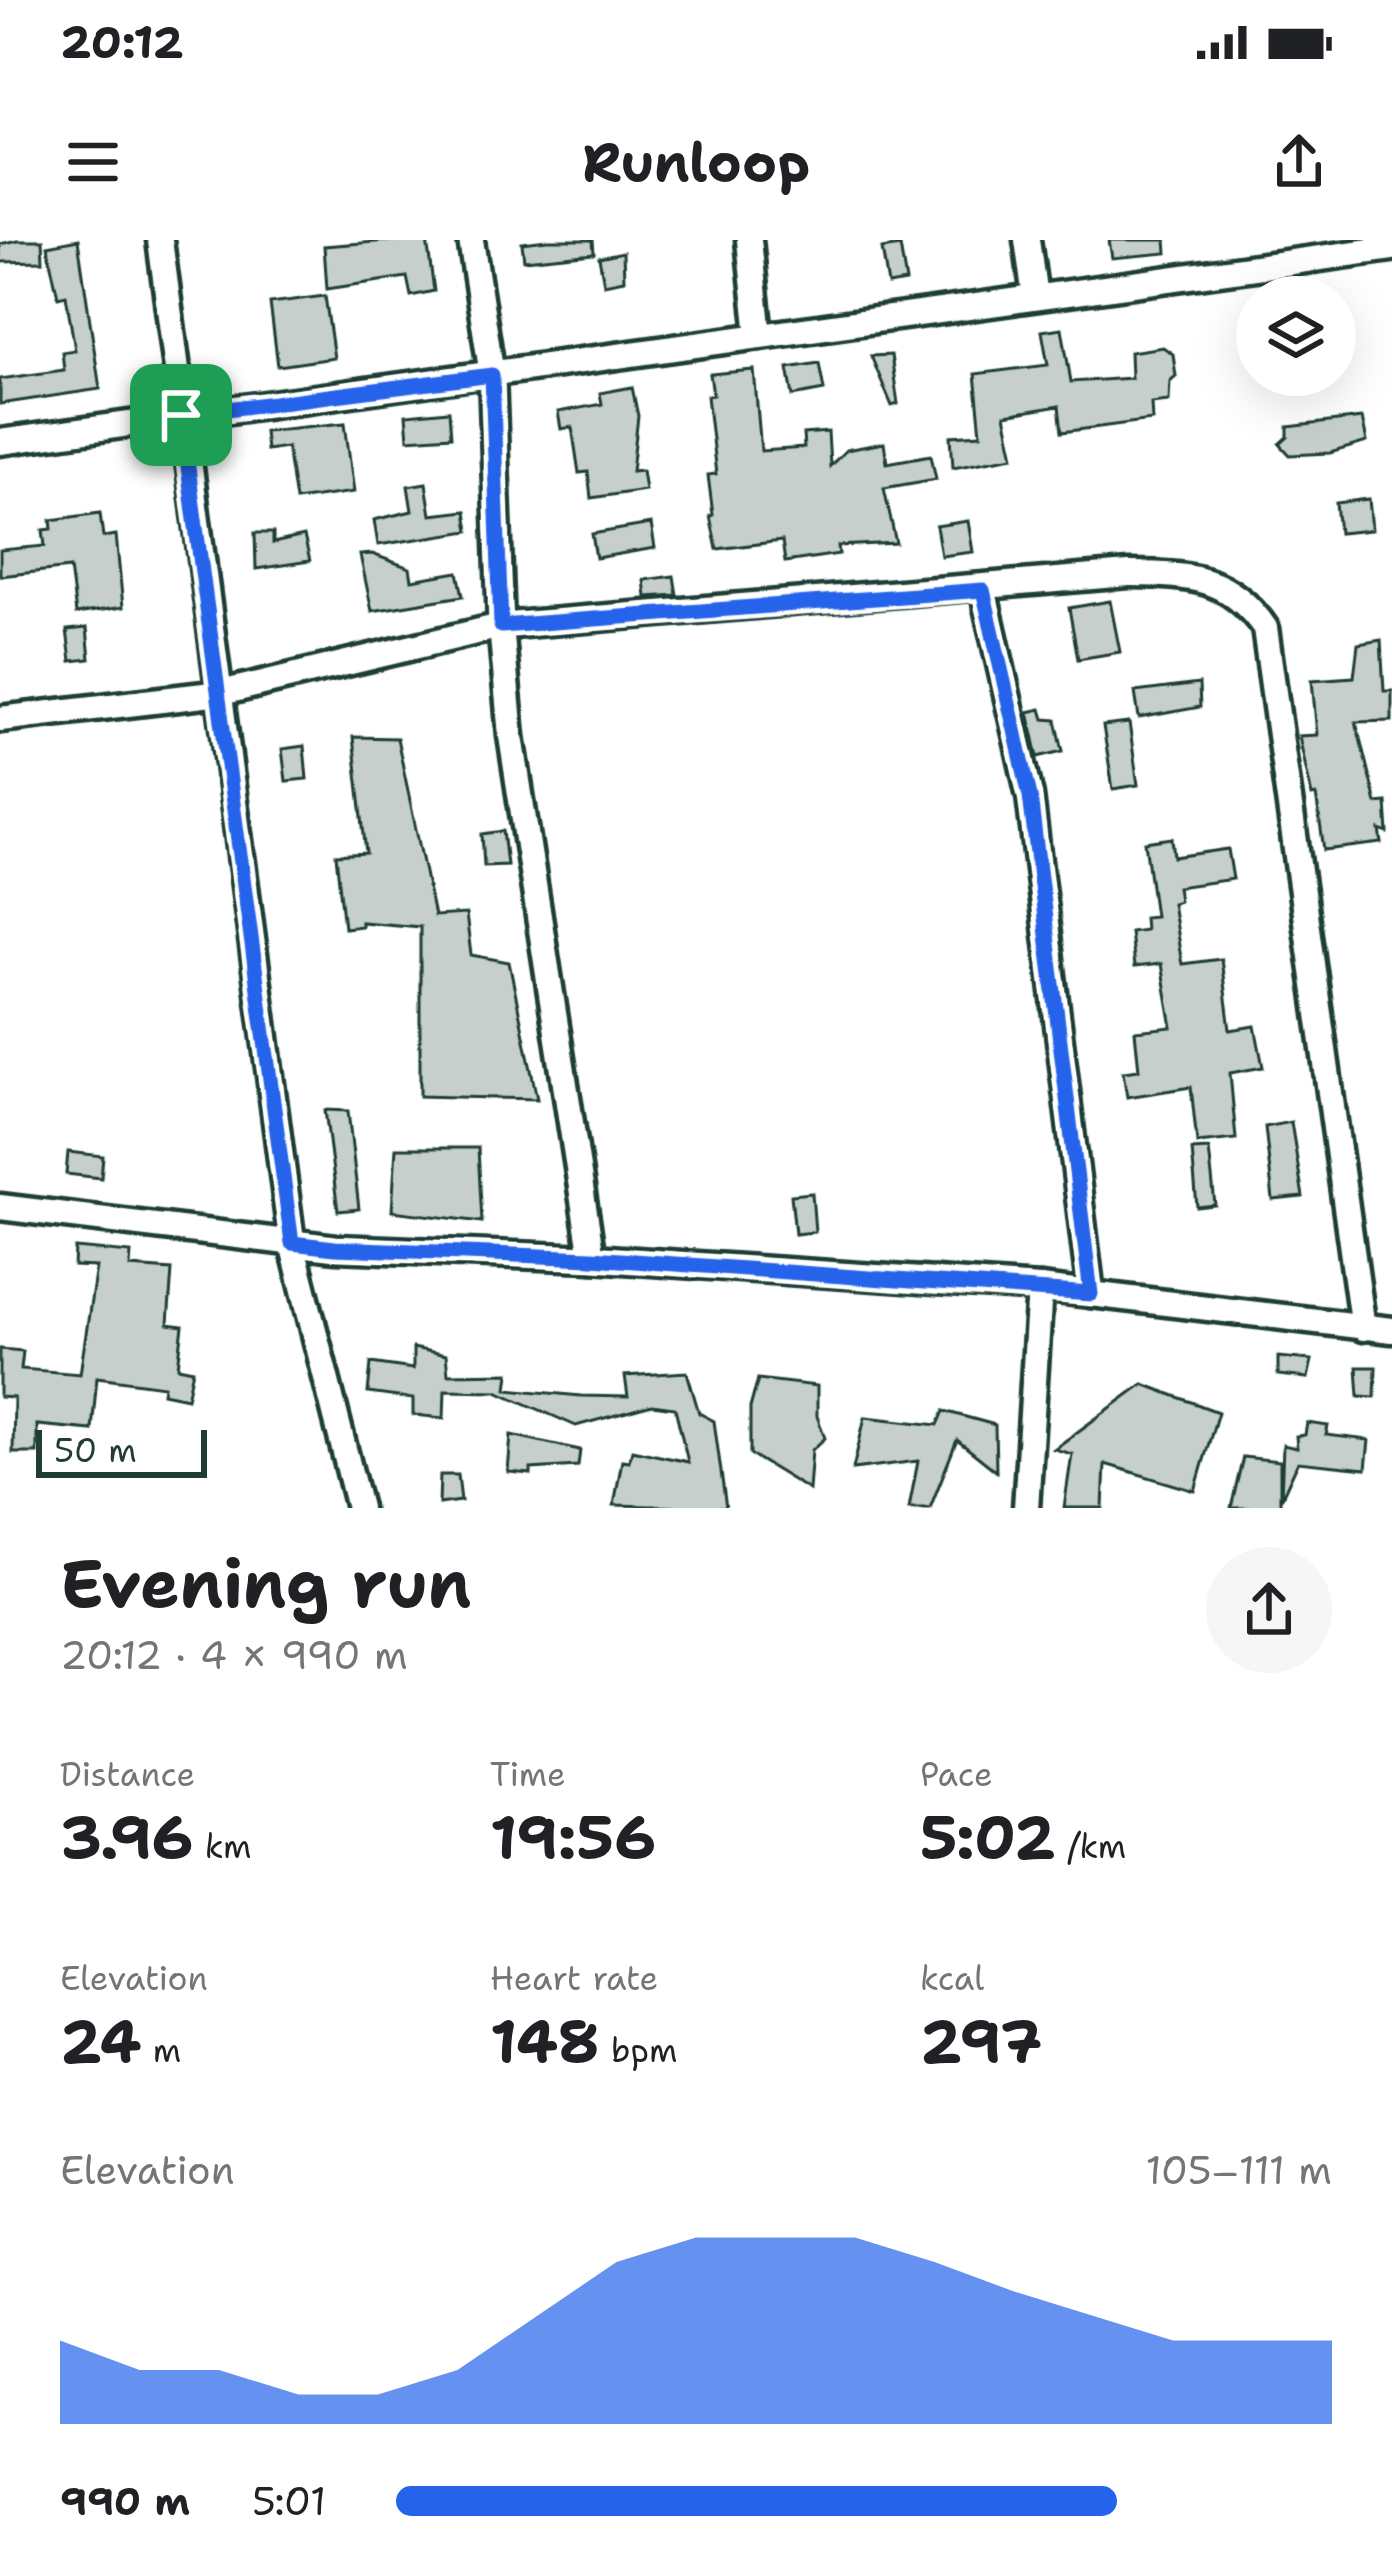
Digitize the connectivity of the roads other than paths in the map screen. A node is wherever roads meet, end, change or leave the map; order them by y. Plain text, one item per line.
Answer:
1 (160, 240) edge
2 (471, 240) edge
3 (749, 240) edge
4 (1027, 240) edge
5 (1392, 248) edge
6 (1035, 297) junction
7 (759, 336) junction
8 (492, 375) junction
9 (181, 415) junction
10 (0, 442) edge
11 (983, 590) junction
12 (501, 626) junction
13 (221, 693) junction
14 (0, 719) edge
15 (0, 1207) edge
16 (292, 1243) junction
17 (592, 1258) junction
18 (1040, 1288) junction
19 (1091, 1294) junction
20 (1363, 1328) junction
21 (1392, 1330) edge
22 (359, 1508) edge
23 (1026, 1508) edge

1 - 9 street
2 - 8 street
3 - 7 street
4 - 6 street
5 - 6 street
6 - 7 street
7 - 8 street
8 - 9 street
8 - 12 street
9 - 10 street
9 - 13 street
11 - 12 street
11 - 19 street
11 - 20 street
12 - 13 street
12 - 17 street
13 - 14 street
13 - 16 street
15 - 16 street
16 - 17 street
16 - 22 street
17 - 18 street
18 - 19 street
18 - 23 street
19 - 20 street
20 - 21 street

